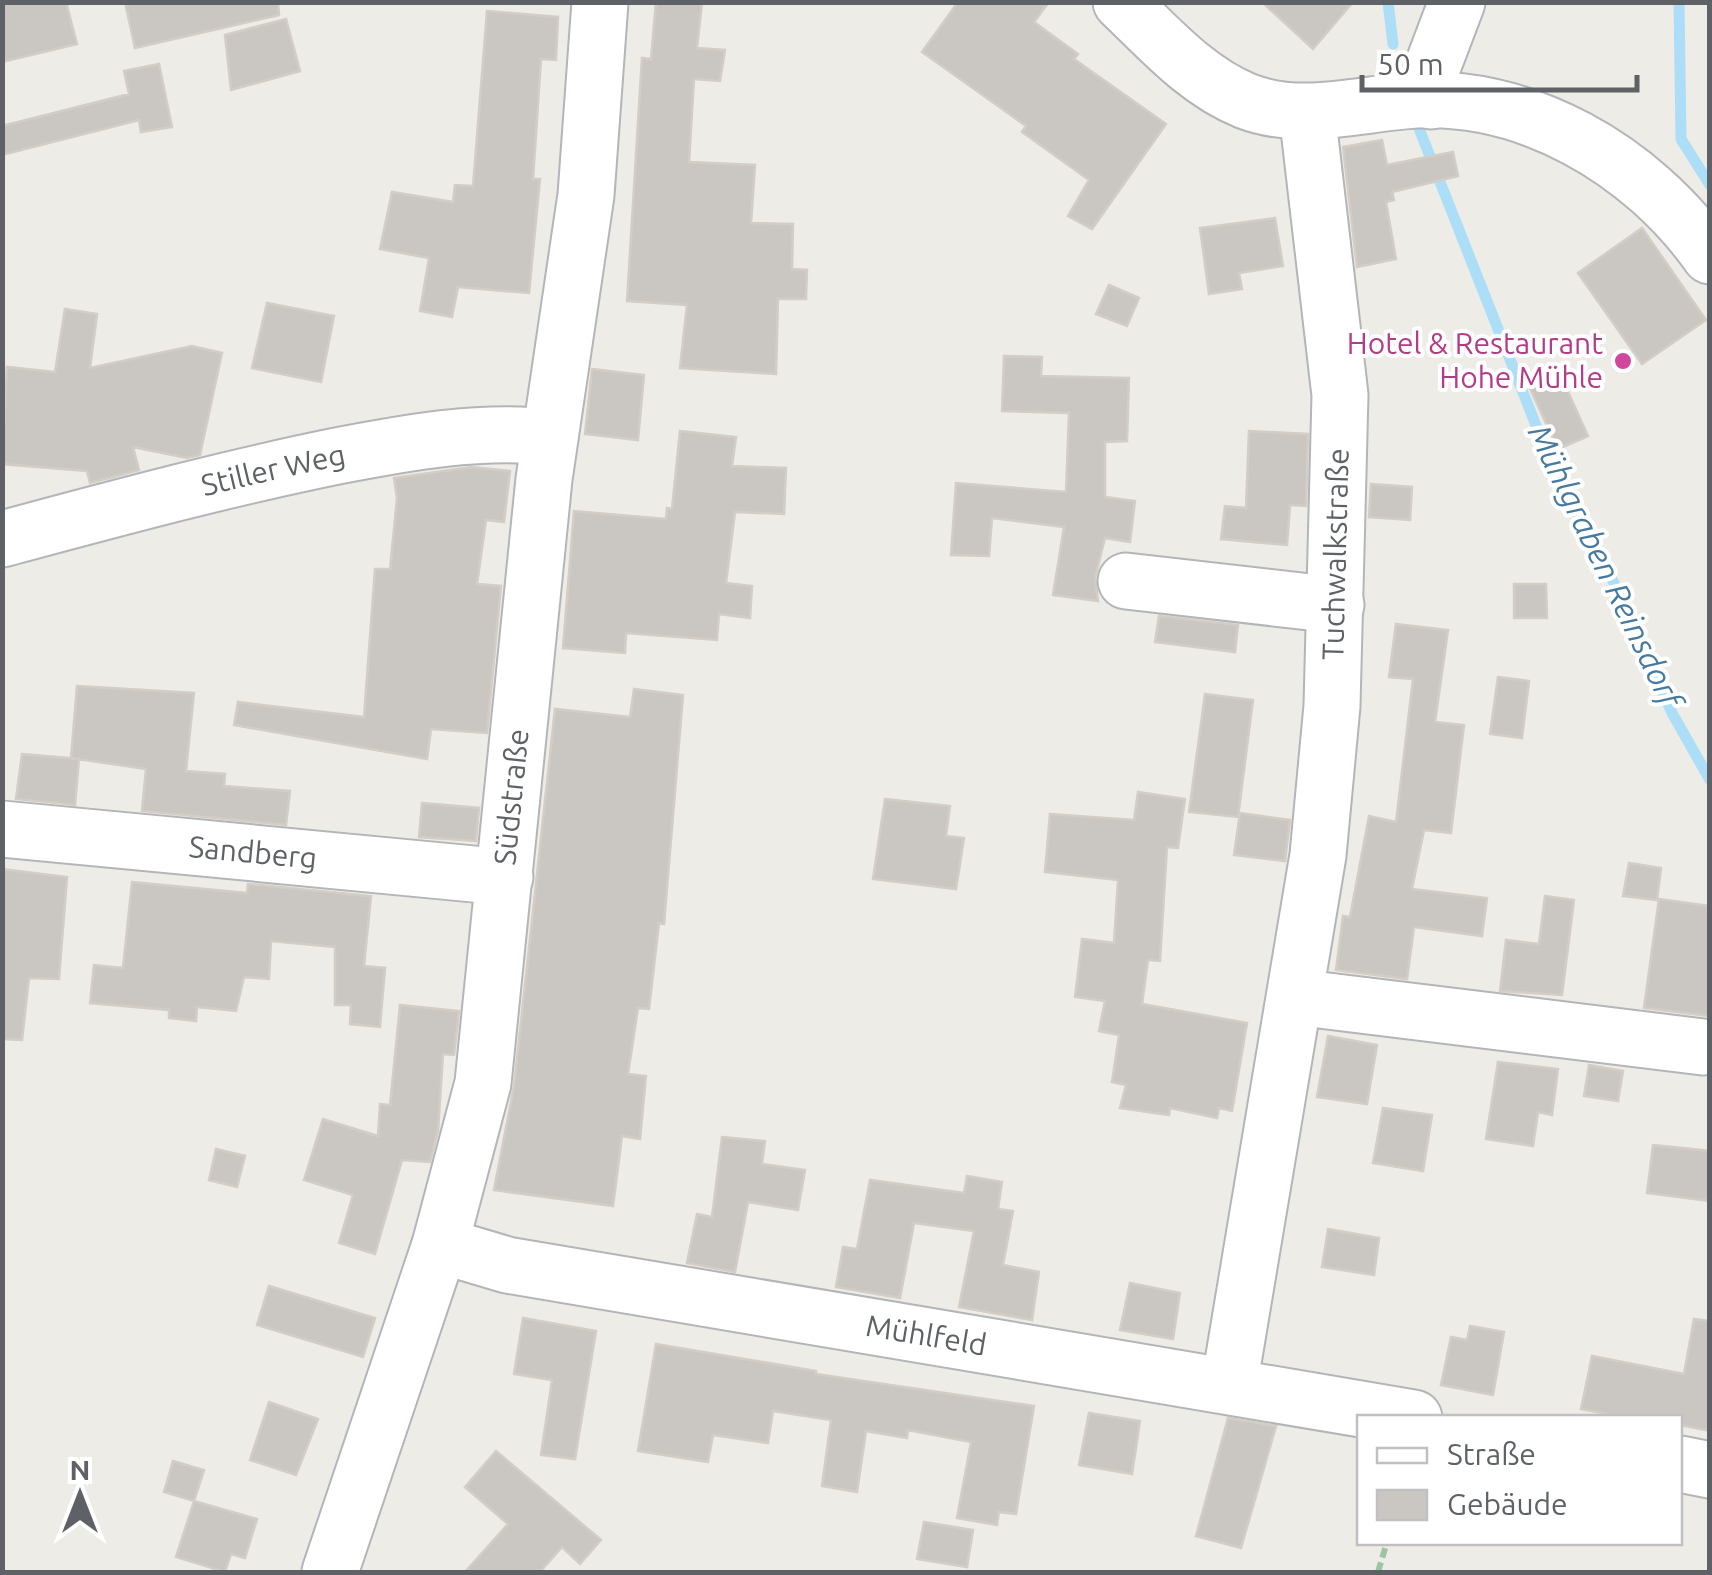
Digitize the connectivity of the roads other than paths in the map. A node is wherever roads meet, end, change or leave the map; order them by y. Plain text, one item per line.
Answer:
1 (600, 2) edge
2 (1120, 2) edge
3 (1458, 2) edge
4 (1431, 101) junction
5 (1307, 112) junction
6 (1710, 256) edge
7 (550, 438) junction
8 (2, 539) edge
9 (1126, 581) dead end
10 (1336, 605) junction
11 (2, 830) edge
12 (504, 877) junction
13 (1295, 998) junction
14 (1703, 1048) dead end
15 (440, 1245) junction
16 (1228, 1386) junction
17 (1397, 1415) edge
18 (1682, 1464) edge
19 (1710, 1470) edge
20 (330, 1572) edge

1 - 7 street, Südstraße
2 - 5 street
3 - 4 street
4 - 5 street
4 - 6 street
5 - 10 street, Tuchwalkstraße
7 - 8 street, Stiller Weg
7 - 12 street, Südstraße
9 - 10 street
10 - 13 street, Tuchwalkstraße
11 - 12 street, Sandberg
12 - 15 street, Südstraße
13 - 14 street
13 - 16 street, Tuchwalkstraße
15 - 16 street, Mühlfeld
15 - 20 street, Südstraße
16 - 17 street, Mühlfeld
18 - 19 street

